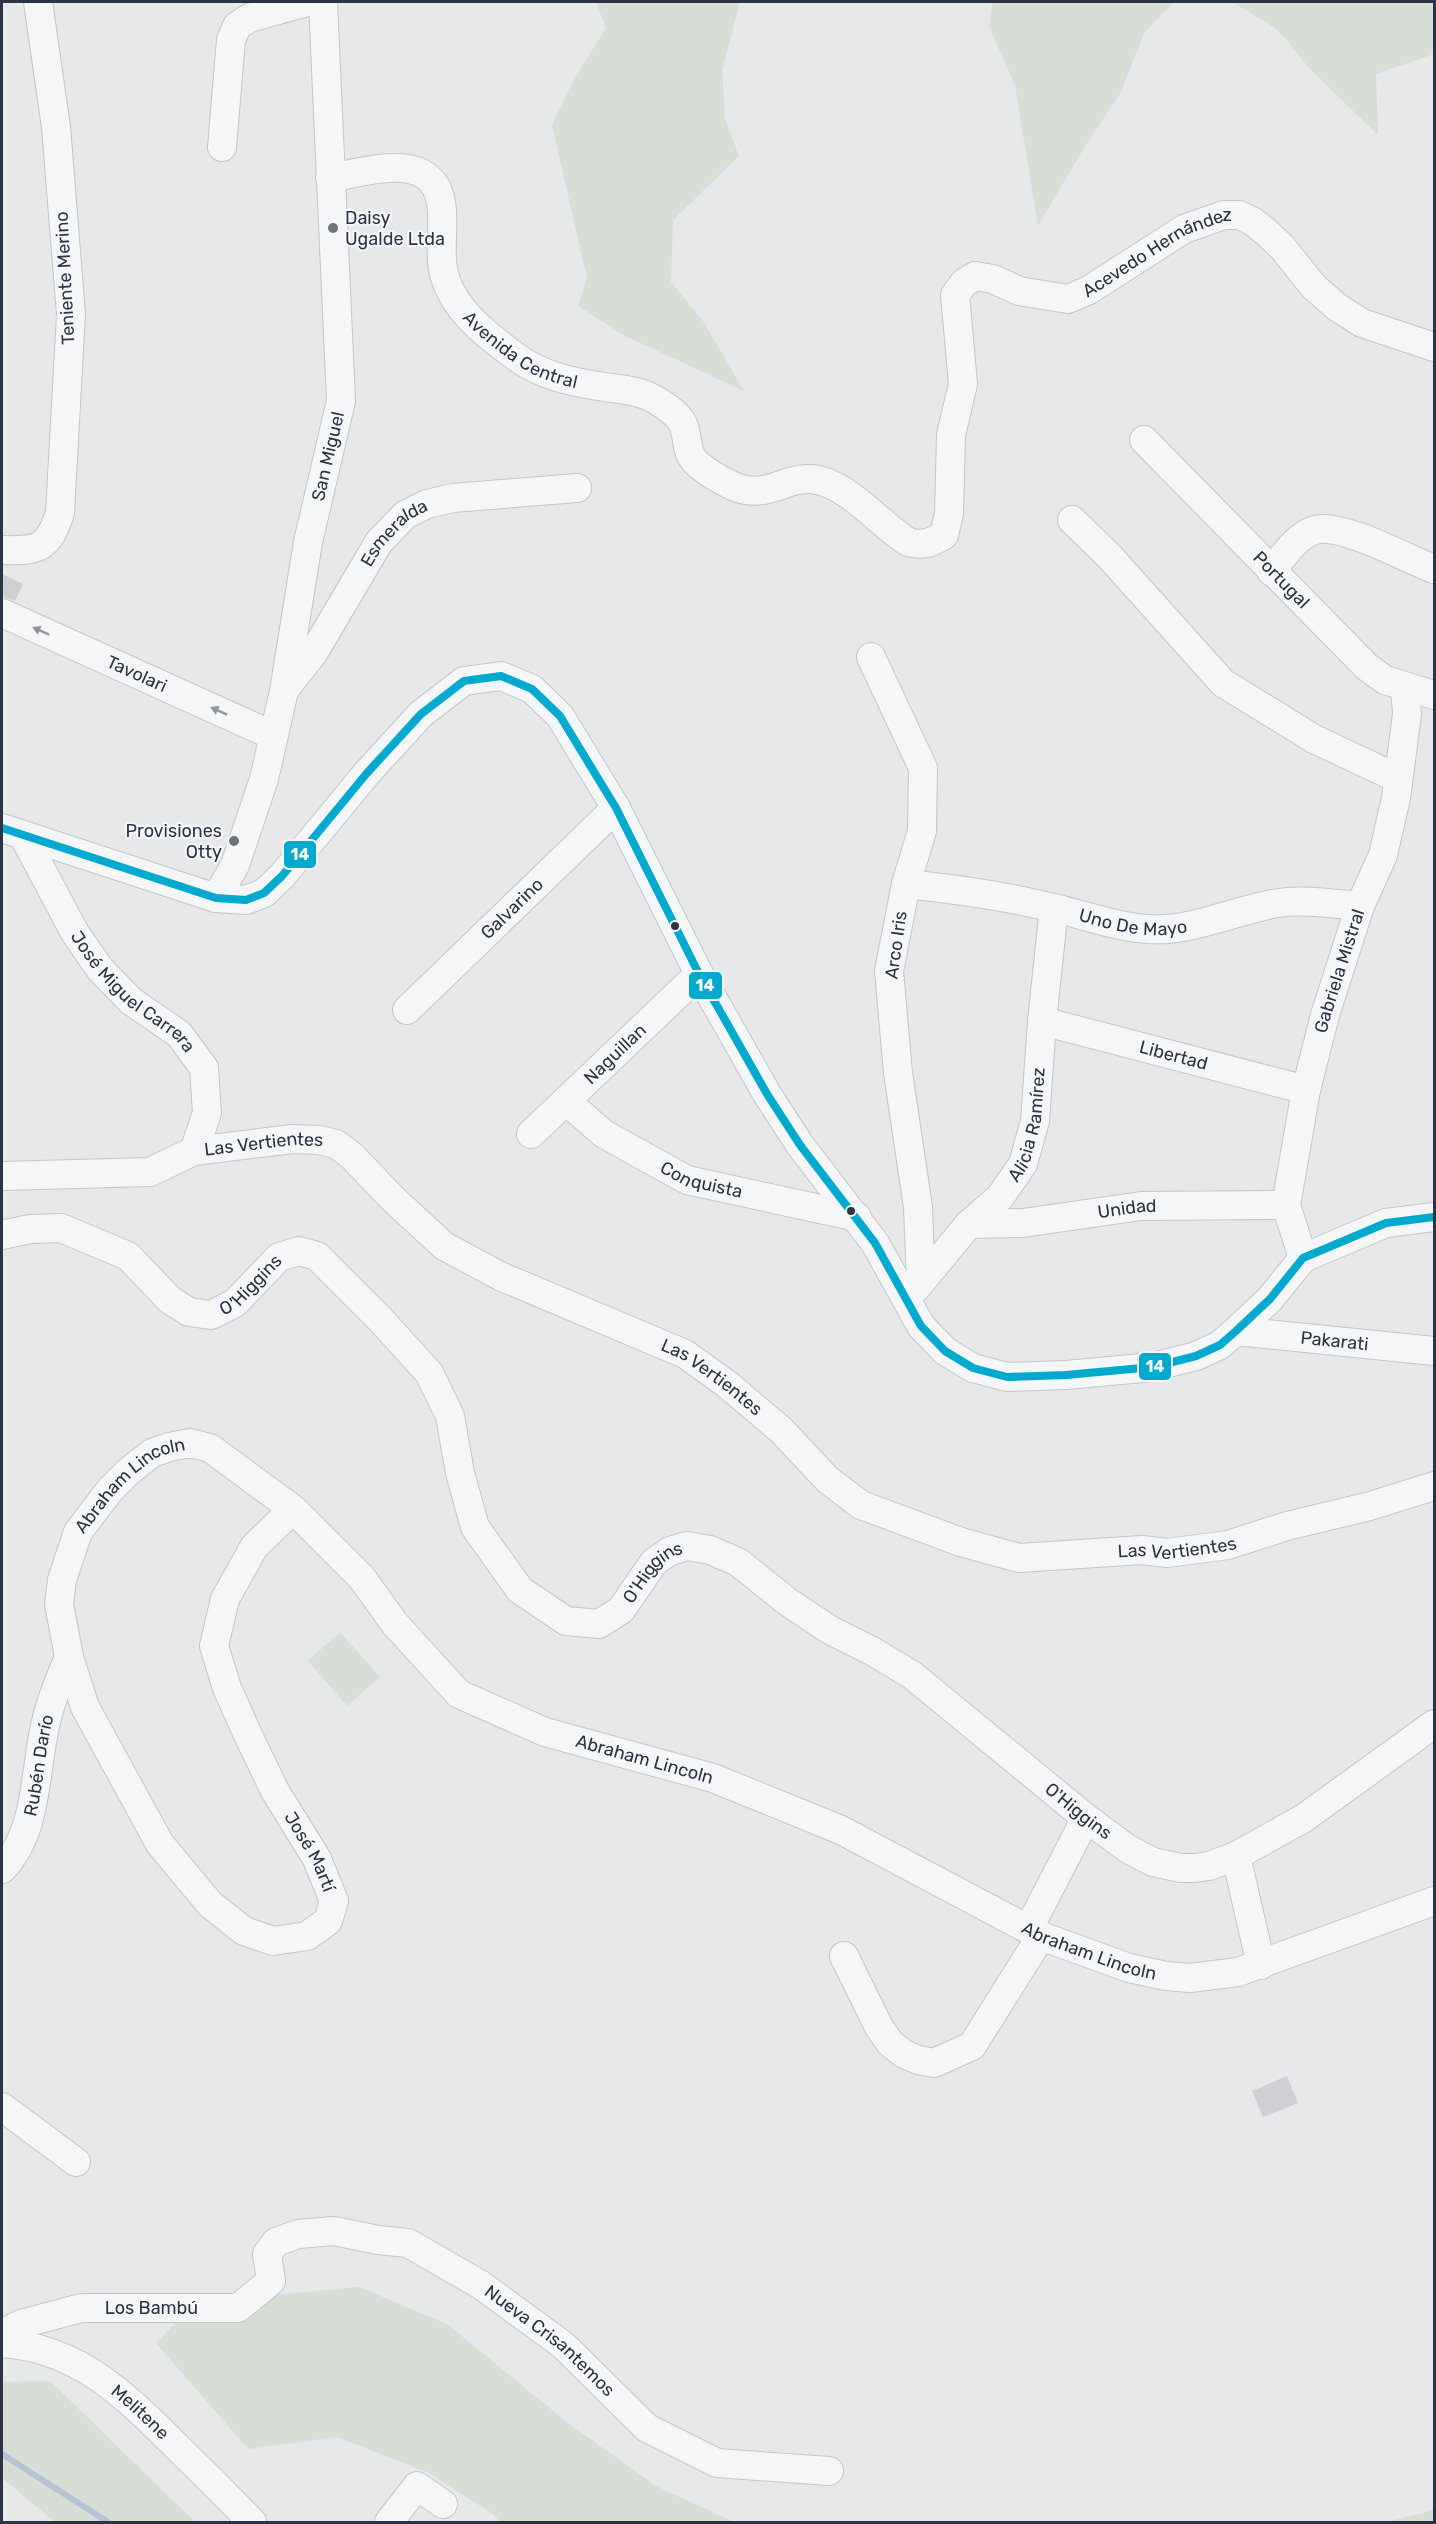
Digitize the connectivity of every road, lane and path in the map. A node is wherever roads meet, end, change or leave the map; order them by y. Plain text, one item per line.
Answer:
1 (38, 2) edge
2 (307, 2) edge
3 (323, 2) edge
4 (222, 147) dead end
5 (330, 178) junction
6 (1434, 347) edge
7 (1144, 440) dead end
8 (577, 488) dead end
9 (778, 488) joint
10 (1072, 520) dead end
11 (2, 550) edge
12 (1434, 569) edge
13 (1271, 571) junction
14 (2, 613) edge
15 (871, 657) dead end
16 (1405, 687) junction
17 (284, 692) junction
18 (1434, 695) edge
19 (272, 735) junction
20 (1397, 778) junction
21 (616, 808) junction
22 (13, 832) edge
23 (906, 884) junction
24 (216, 898) junction
25 (1360, 906) junction
26 (1054, 908) junction
27 (699, 974) junction
28 (407, 1010) dead end
29 (1042, 1021) junction
30 (1306, 1090) junction
31 (566, 1101) junction
32 (531, 1134) dead end
33 (194, 1151) junction
34 (2, 1176) edge
35 (1286, 1205) junction
36 (857, 1217) junction
37 (1434, 1217) edge
38 (969, 1224) junction
39 (2, 1235) edge
40 (1303, 1258) junction
41 (914, 1291) junction
42 (1236, 1331) junction
43 (1434, 1351) edge
44 (1434, 1486) edge
45 (293, 1509) junction
46 (69, 1657) junction
47 (1434, 1724) edge
48 (1086, 1818) junction
49 (1236, 1857) junction
50 (2, 1869) edge
51 (1434, 1901) edge
52 (1035, 1932) junction
53 (844, 1956) dead end
54 (1261, 1965) junction
55 (2, 2107) edge
56 (76, 2162) dead end
57 (267, 2254) joint
58 (2, 2334) edge
59 (2, 2343) edge
60 (829, 2471) dead end
61 (442, 2504) dead end
62 (252, 2523) edge
63 (389, 2523) edge

1 - 11 street, Teniente Merino
2 - 4 street
3 - 5 street, San Miguel
5 - 9 street, Avenida Central
5 - 17 street, San Miguel
6 - 9 street, Acevedo Hernández
7 - 13 street, Portugal
8 - 17 street, Esmeralda
10 - 20 street
12 - 13 street
13 - 16 street, Portugal
19 -> 14 street, Tavolari
15 - 23 street, Arco Iris
16 - 18 street, Portugal
16 - 20 street, Gabriela Mistral
17 - 19 street, San Miguel
19 - 24 street, San Miguel
20 - 25 street, Gabriela Mistral
21 - 24 street
21 - 27 street
21 - 28 street, Galvarino
22 - 24 street
22 - 33 street, José Miguel Carrera
23 - 26 street, Uno De Mayo
23 - 41 street, Arco Iris
25 - 26 street, Uno De Mayo
25 - 30 street, Gabriela Mistral
26 - 29 street, Alicia Ramírez
27 - 31 street, Naguillan
27 - 36 street
29 - 30 street, Libertad
29 - 38 street, Alicia Ramírez
30 - 35 street, Gabriela Mistral
31 - 32 street, Naguillan
31 - 36 street, Conquista
33 - 34 street, Las Vertientes
33 - 44 street, Las Vertientes
35 - 38 street, Unidad
35 - 40 street, Gabriela Mistral
36 - 41 street
37 - 40 street
38 - 41 street, Alicia Ramírez
39 - 48 street, O'Higgins
40 - 42 street
41 - 42 street
42 - 43 street, Pakarati
45 - 46 street, Abraham Lincoln
45 - 46 street, José Martí
45 - 52 street, Abraham Lincoln
46 - 50 street, Rubén Darío
47 - 49 street, O'Higgins
48 - 49 street, O'Higgins
48 - 52 street
49 - 54 street
51 - 54 street, Abraham Lincoln
52 - 53 street
52 - 54 street, Abraham Lincoln
55 - 56 street
57 - 58 street, Los Bambú
57 - 60 street, Nueva Crisantemos
59 - 62 street, Melitene
61 - 63 street

